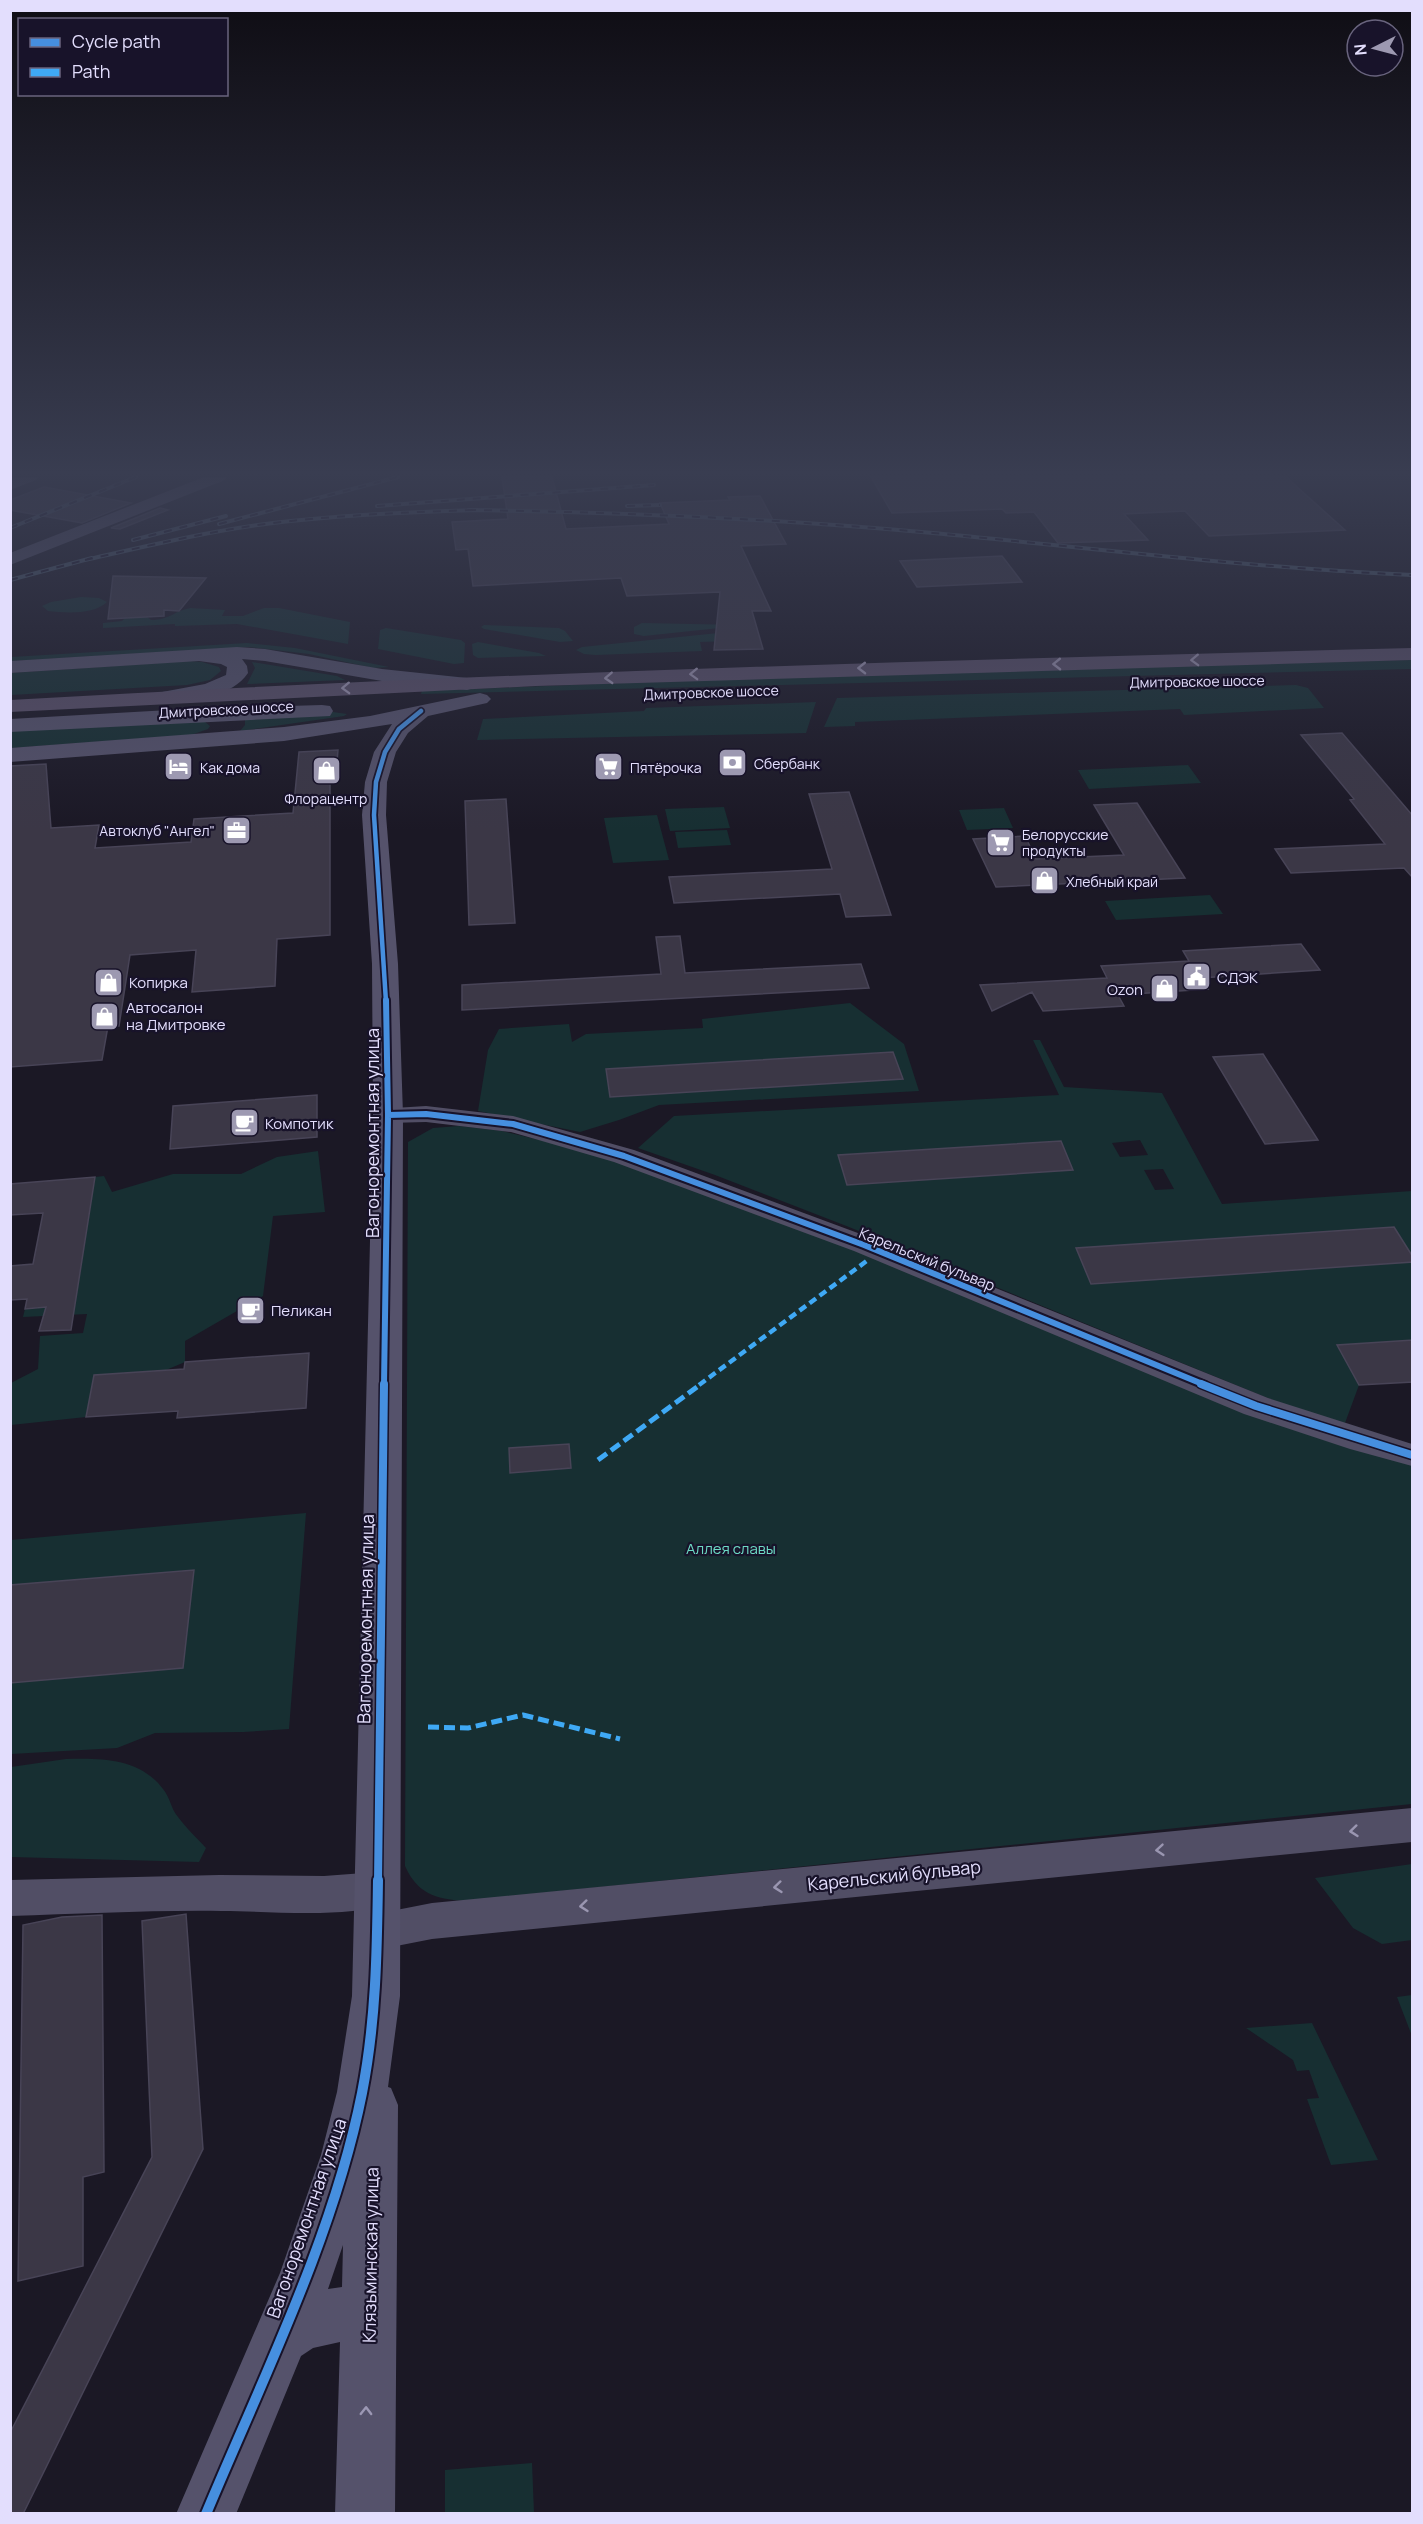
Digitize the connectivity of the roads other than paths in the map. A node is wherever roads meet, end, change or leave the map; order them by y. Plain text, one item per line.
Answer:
1 (1413, 654) edge
2 (177, 656) junction
3 (10, 667) edge
4 (945, 686) dead end
5 (474, 691) junction
6 (169, 696) junction
7 (10, 706) edge
8 (421, 711) junction
9 (212, 715) junction
10 (10, 720) edge
11 (370, 722) junction
12 (10, 726) edge
13 (179, 743) junction
14 (385, 752) junction
15 (10, 754) edge
16 (388, 1115) junction
17 (1413, 1455) edge
18 (1413, 1825) edge
19 (10, 1898) edge
20 (376, 1911) junction
21 (376, 1996) junction
22 (368, 2311) junction
23 (281, 2336) junction
24 (206, 2514) edge
25 (364, 2514) edge

1 -> 5 main road, Дмитровское шоссе
2 - 3 street, Дмитровское шоссе
2 - 5 street, Дмитровское шоссе
2 - 6 street, Дмитровское шоссе
4 - 5 main road, Дмитровское шоссе
5 -> 6 main road, Дмитровское шоссе
5 - 8 street
5 - 10 main road, Дмитровское шоссе
6 - 7 main road, Дмитровское шоссе
8 - 11 street
8 - 14 street, Вагоноремонтная улица
9 - 11 street
9 - 12 street
9 - 13 street
11 - 13 street
11 - 14 street
13 - 15 street
14 - 16 street, Вагоноремонтная улица
16 - 17 street, Карельский бульвар
16 - 20 street, Вагоноремонтная улица
18 -> 20 street, Карельский бульвар
19 - 20 street, Карельский бульвар
20 - 21 street, Вагоноремонтная улица
21 - 22 street, Клязьминская улица
21 - 23 street, Вагоноремонтная улица
22 - 23 street
25 -> 22 street, Клязьминская улица
23 - 24 street, Вагоноремонтная улица

